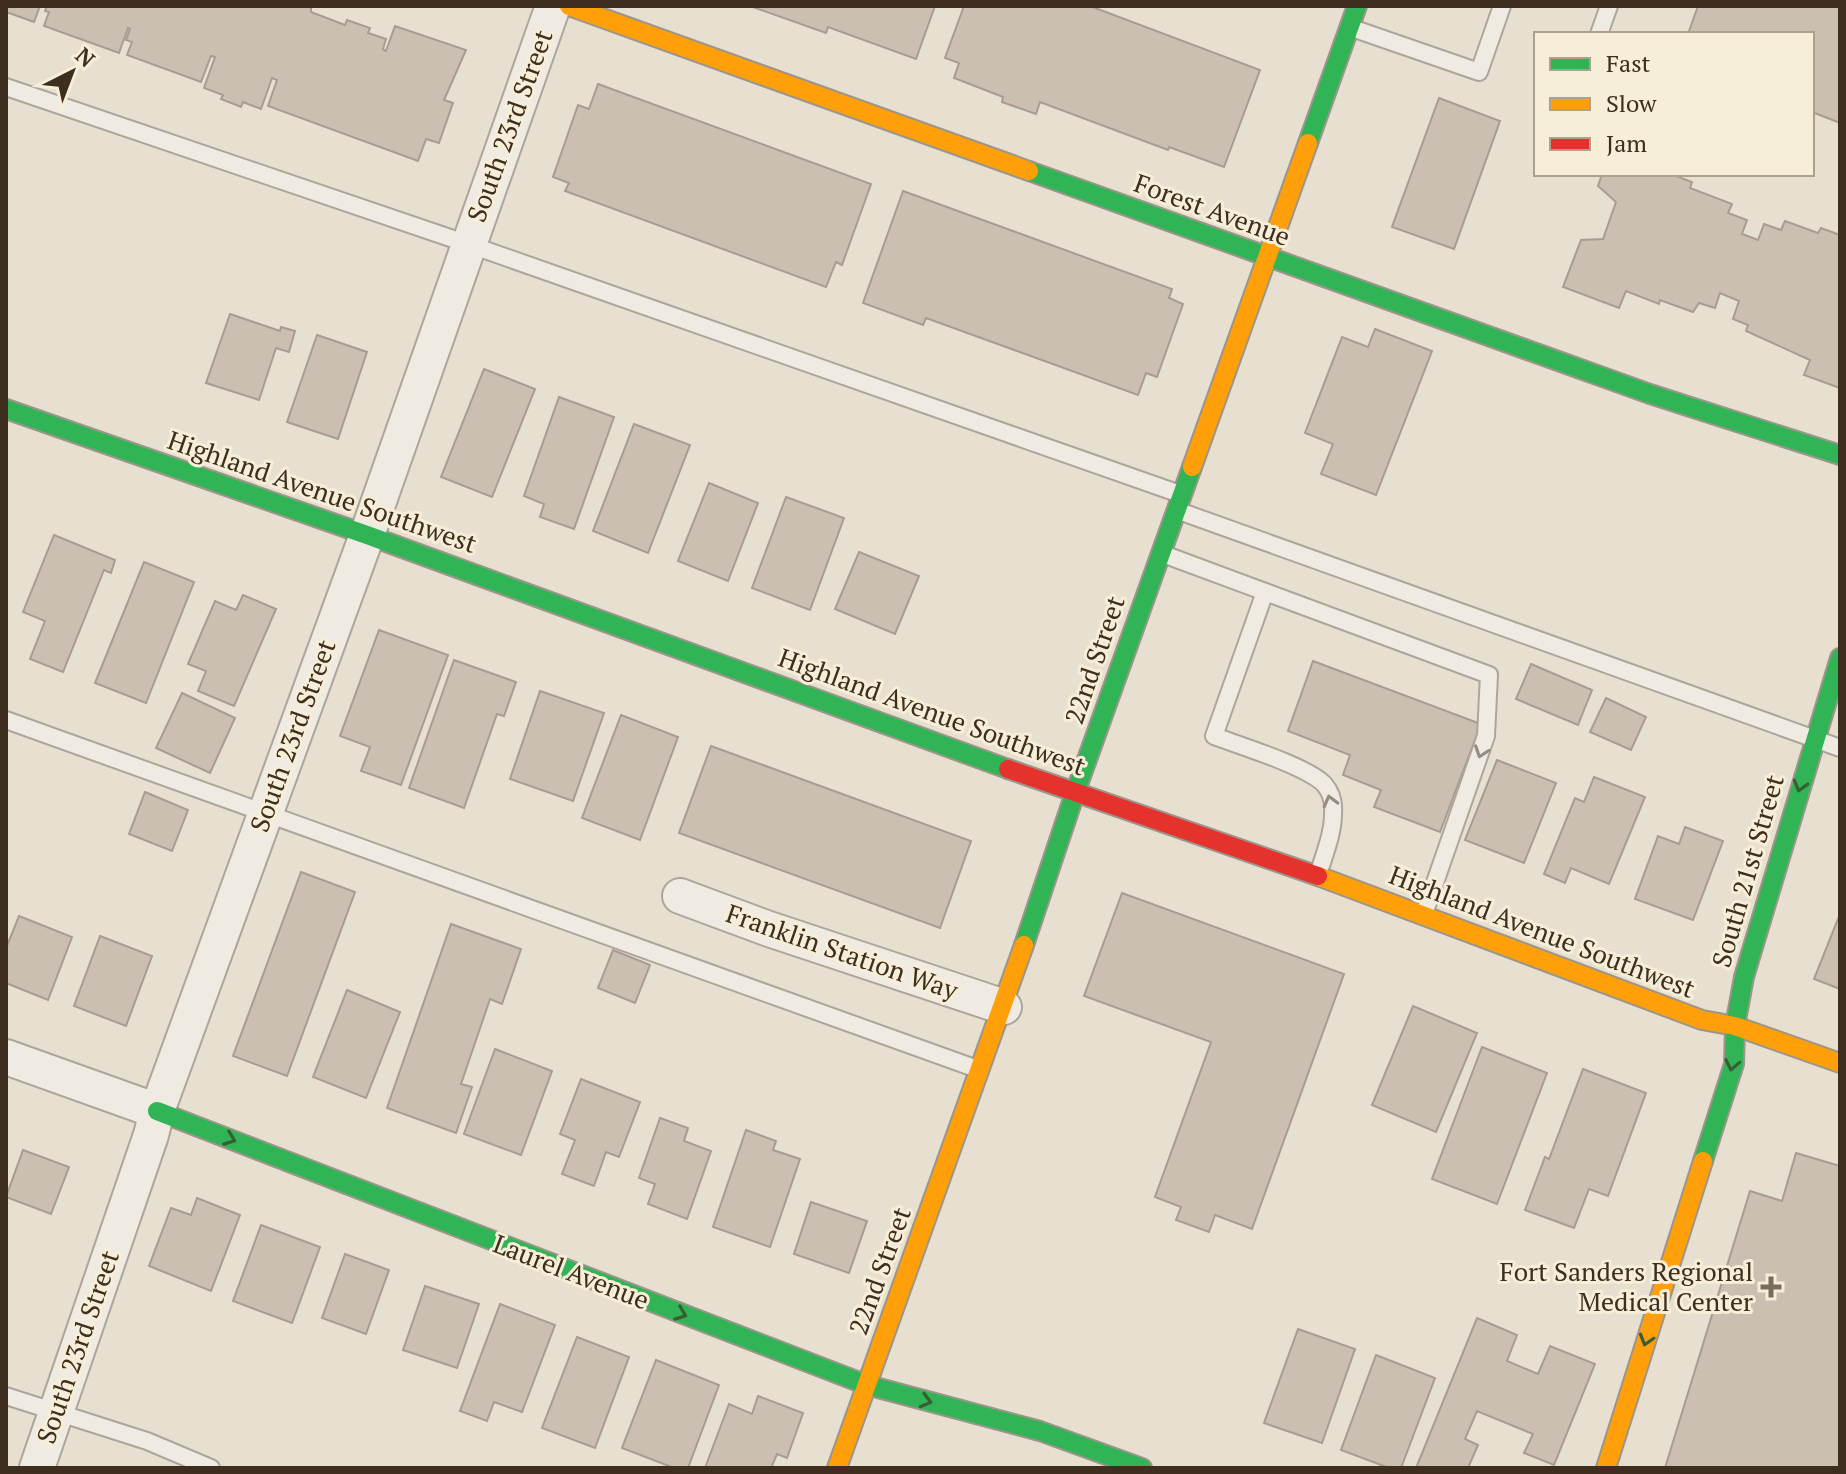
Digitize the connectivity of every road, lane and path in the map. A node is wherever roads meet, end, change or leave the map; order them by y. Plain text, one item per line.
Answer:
1 (553, 6) edge
2 (569, 6) edge
3 (1357, 6) edge
4 (1502, 6) edge
5 (1609, 6) edge
6 (1349, 27) junction
7 (1600, 32) edge
8 (6, 87) edge
9 (468, 244) junction
10 (1267, 257) junction
11 (6, 409) edge
12 (1840, 455) edge
13 (1179, 502) junction
14 (367, 535) junction
15 (1161, 553) junction
16 (1265, 592) junction
17 (1840, 658) edge
18 (6, 720) edge
19 (1814, 739) junction
20 (1840, 748) edge
21 (1075, 793) junction
22 (264, 815) junction
23 (1318, 876) junction
24 (680, 896) dead end
25 (1424, 916) junction
26 (1004, 1007) junction
27 (1735, 1026) junction
28 (6, 1057) edge
29 (1840, 1063) edge
30 (980, 1070) junction
31 (157, 1111) junction
32 (867, 1385) junction
33 (6, 1396) edge
34 (55, 1411) junction
35 (37, 1468) edge
36 (211, 1468) edge
37 (837, 1468) edge
38 (1142, 1468) edge
39 (1606, 1468) edge

1 - 9 street, South 23rd Street
2 - 10 street, Forest Avenue
3 - 6 street, 22nd Street
4 - 6 lane
5 - 7 lane
6 - 10 street, 22nd Street
8 - 9 lane
9 - 13 lane
9 - 14 street, South 23rd Street
10 - 12 street, Forest Avenue
10 - 13 street, 22nd Street
11 - 14 street, Highland Avenue Southwest
13 - 15 street, 22nd Street
13 - 19 lane
14 - 21 street, Highland Avenue Southwest
14 - 22 street, South 23rd Street
15 - 16 lane
15 - 21 street, 22nd Street
23 -> 16 lane
16 -> 25 lane
17 - 19 street, South 21st Street
18 - 22 lane
19 - 20 lane
19 -> 27 street, South 21st Street
21 - 23 street, Highland Avenue Southwest
21 - 26 street, 22nd Street
22 - 30 lane
22 - 31 street, South 23rd Street
23 - 25 street, Highland Avenue Southwest
24 - 26 street, Franklin Station Way
25 - 27 street, Highland Avenue Southwest
26 - 30 street, 22nd Street
27 - 29 street, Highland Avenue Southwest
27 -> 39 street, South 21st Street
28 - 31 street, Laurel Avenue
30 - 32 street, 22nd Street
31 -> 32 street, Laurel Avenue
31 - 34 street, South 23rd Street
32 - 37 street, 22nd Street
32 -> 38 street, Laurel Avenue
33 - 34 lane
34 - 35 street, South 23rd Street
34 - 36 lane

